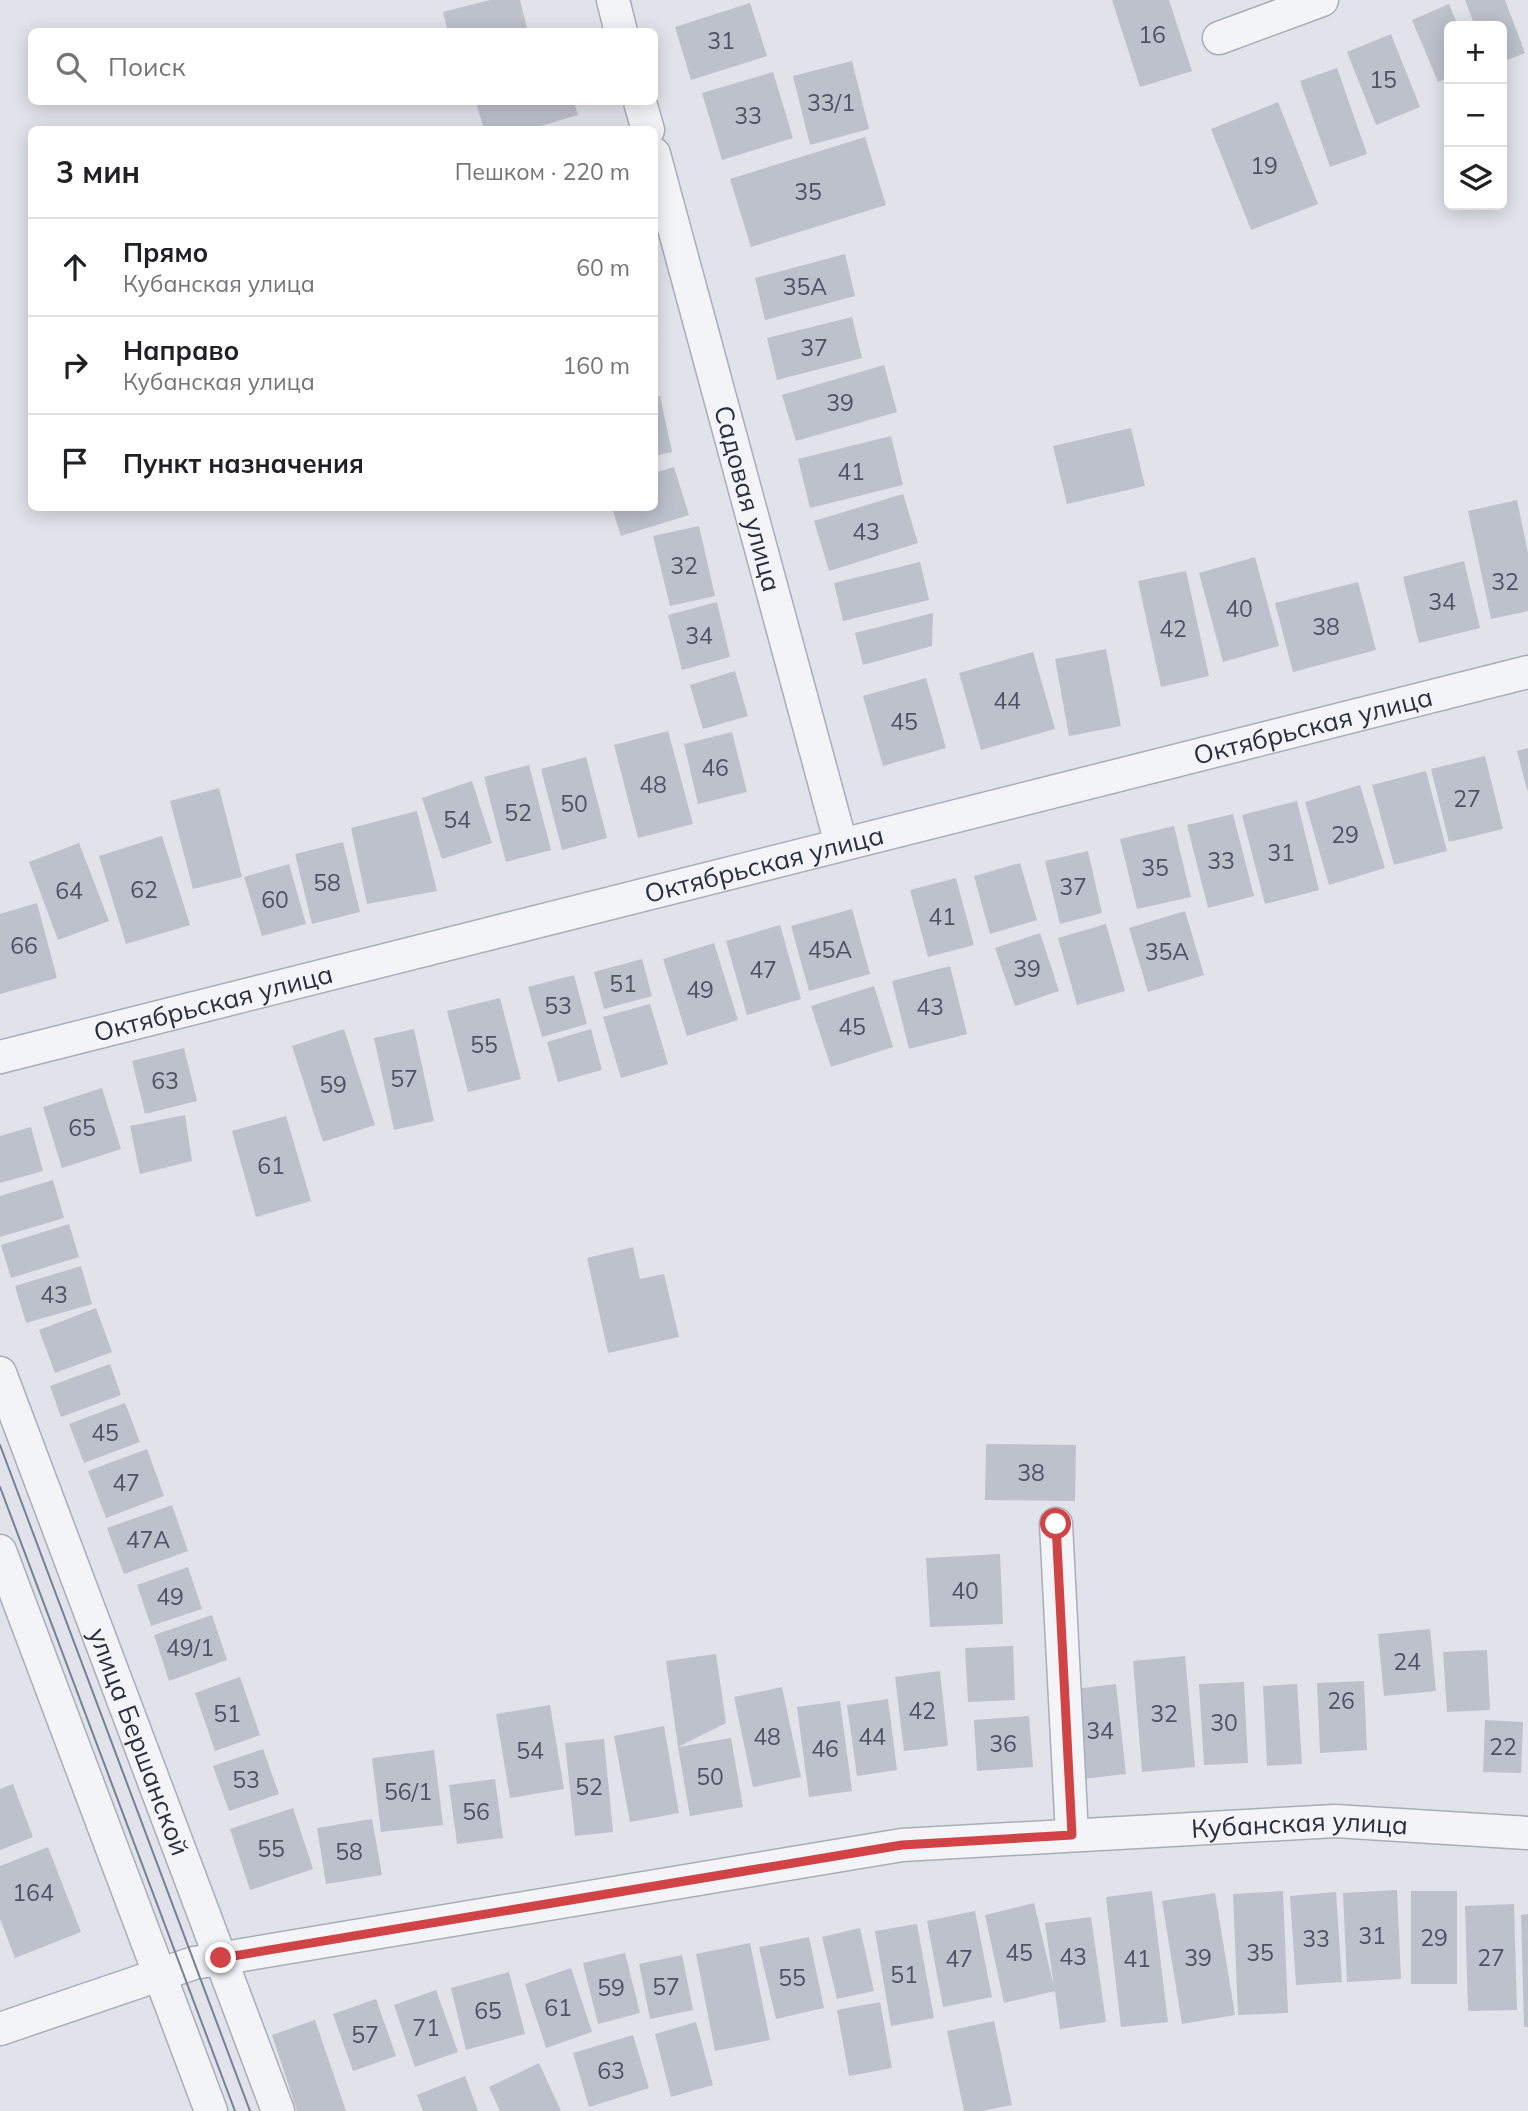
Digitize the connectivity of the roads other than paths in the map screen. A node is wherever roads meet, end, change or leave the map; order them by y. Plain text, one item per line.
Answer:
1 (613, 0) edge
2 (1322, 0) edge
3 (620, 28) edge
4 (1220, 38) dead end
5 (641, 105) edge
6 (647, 126) edge
7 (658, 169) edge
8 (1528, 672) edge
9 (841, 844) junction
10 (0, 1057) edge
11 (0, 1373) edge
12 (1056, 1524) dead end
13 (0, 1551) edge
14 (1528, 1833) edge
15 (1072, 1835) junction
16 (221, 1958) junction
17 (160, 1973) junction
18 (0, 2029) edge
19 (212, 2111) edge
20 (278, 2111) edge

1 - 3 street
2 - 4 street
5 - 6 street
7 - 9 street, Садовая улица
8 - 9 street, Октябрьская улица
9 - 10 street, Октябрьская улица
11 - 16 street, улица Бершанской
12 - 15 street
13 - 17 street
14 - 15 street, Кубанская улица
15 - 16 street, Кубанская улица
16 - 17 street, Кубанская улица
16 - 20 street, улица Бершанской
17 - 18 street, Кубанская улица
17 - 19 street

